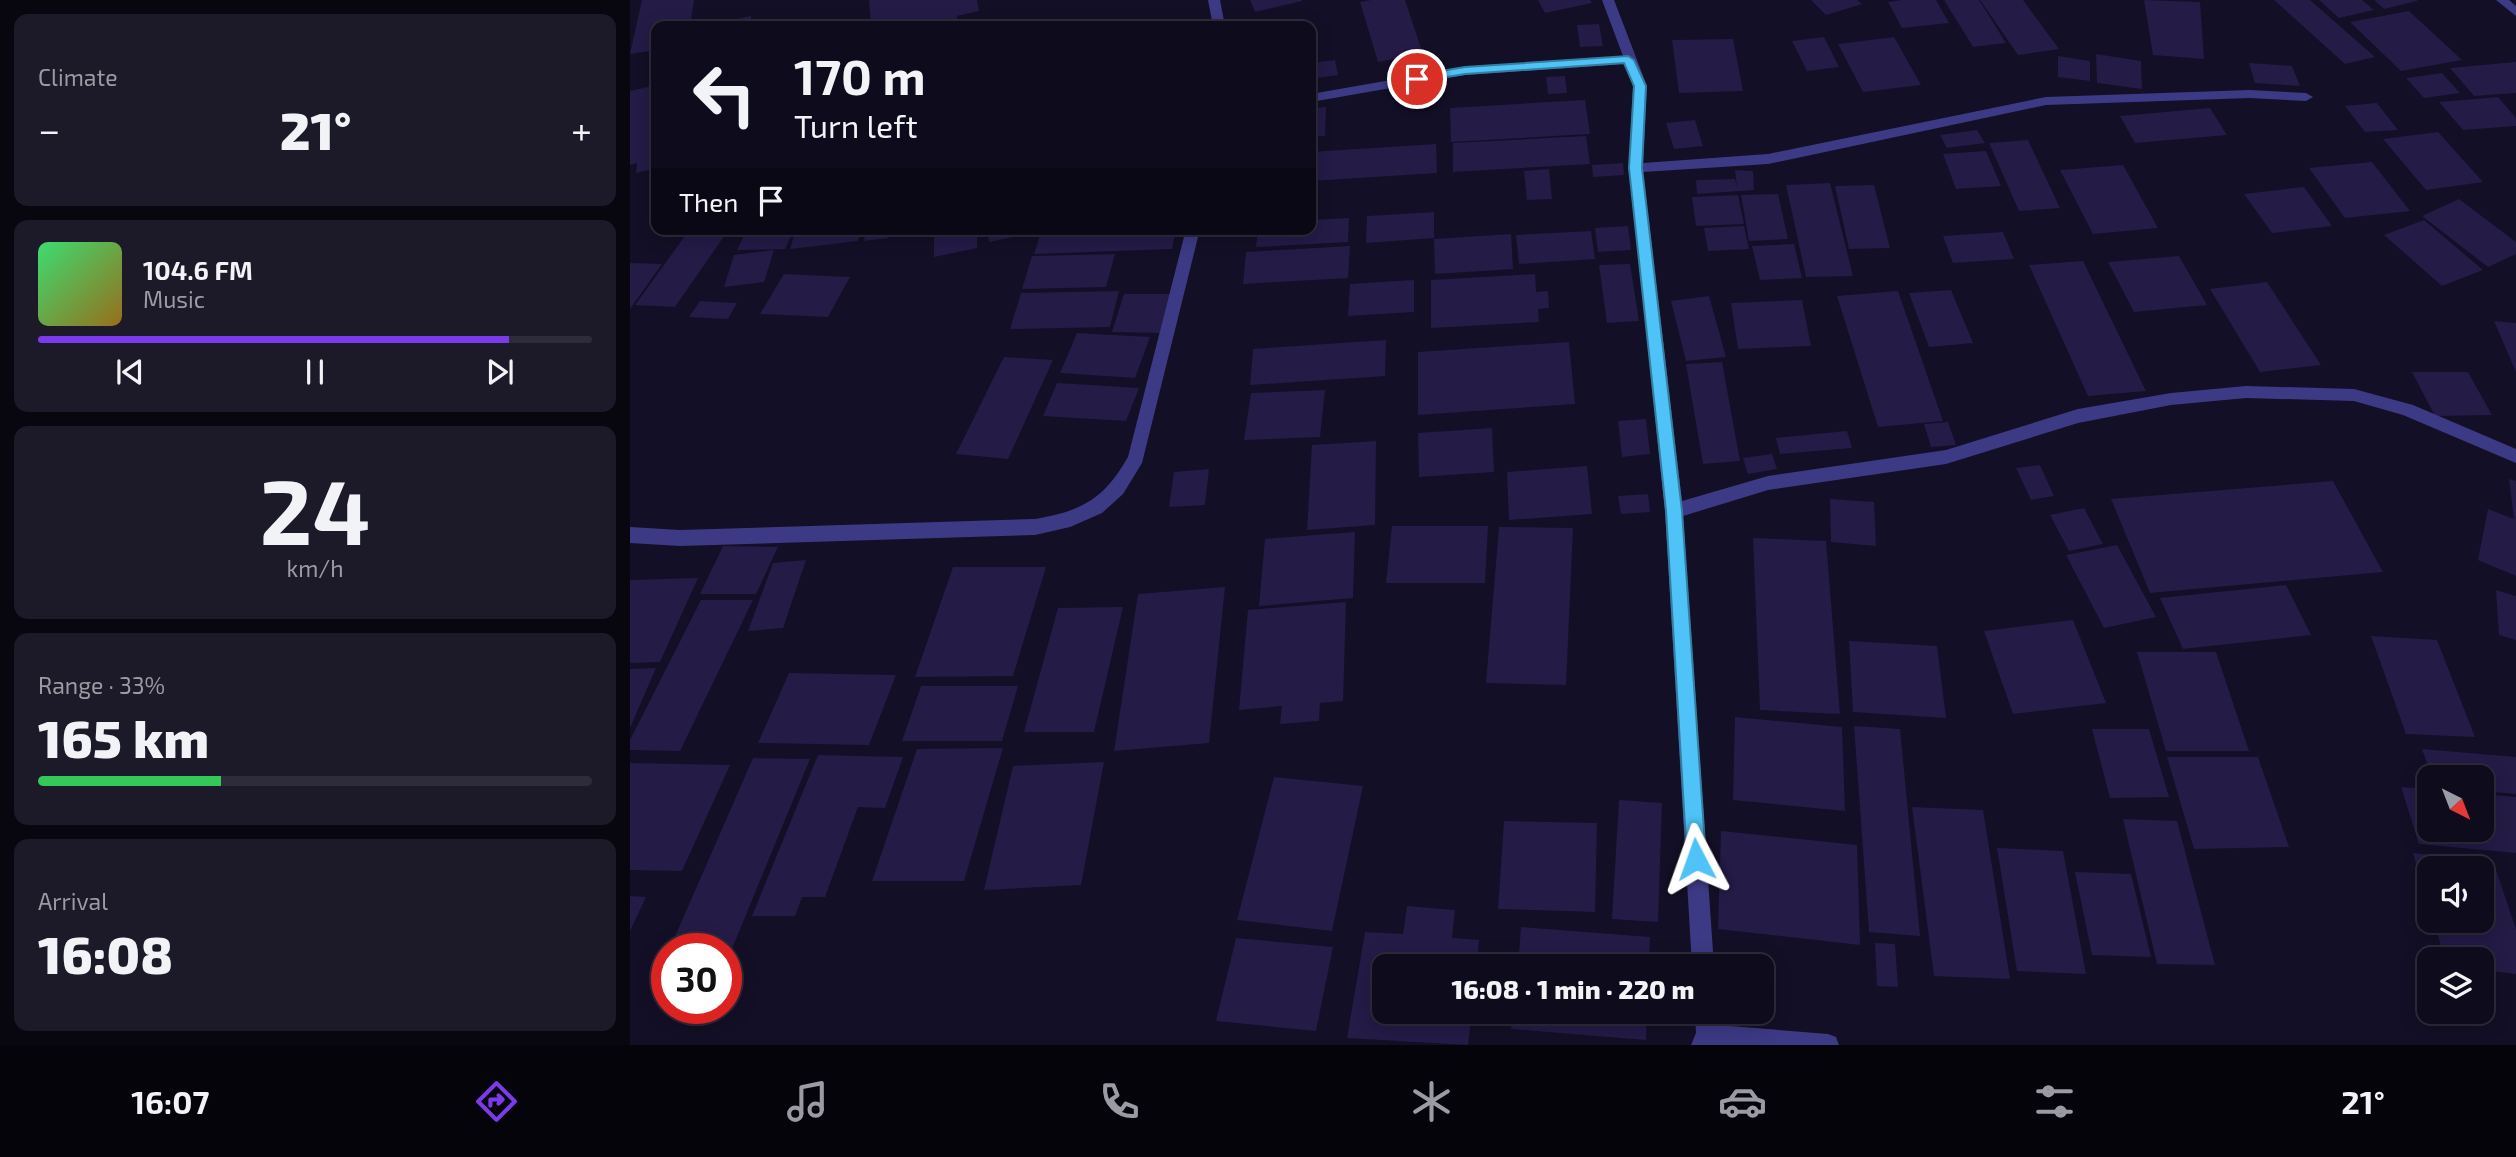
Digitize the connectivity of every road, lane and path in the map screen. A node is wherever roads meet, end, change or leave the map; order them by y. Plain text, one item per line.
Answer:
1 (1214, 0) edge
2 (1608, 0) edge
3 (2502, 0) edge
4 (2516, 12) edge
5 (1218, 21) edge
6 (1628, 60) junction
7 (1316, 97) edge
8 (2306, 97) dead end
9 (1636, 168) junction
10 (1192, 235) edge
11 (2516, 456) edge
12 (1674, 511) junction
13 (630, 535) edge
14 (1702, 954) edge
15 (1705, 1040) edge
16 (1828, 1045) edge

1 - 5 street
2 - 6 street
3 - 4 street
6 - 7 street
6 - 9 street
8 - 9 street
9 - 12 street
10 - 13 street
11 - 12 street
12 - 14 street
15 - 16 street

